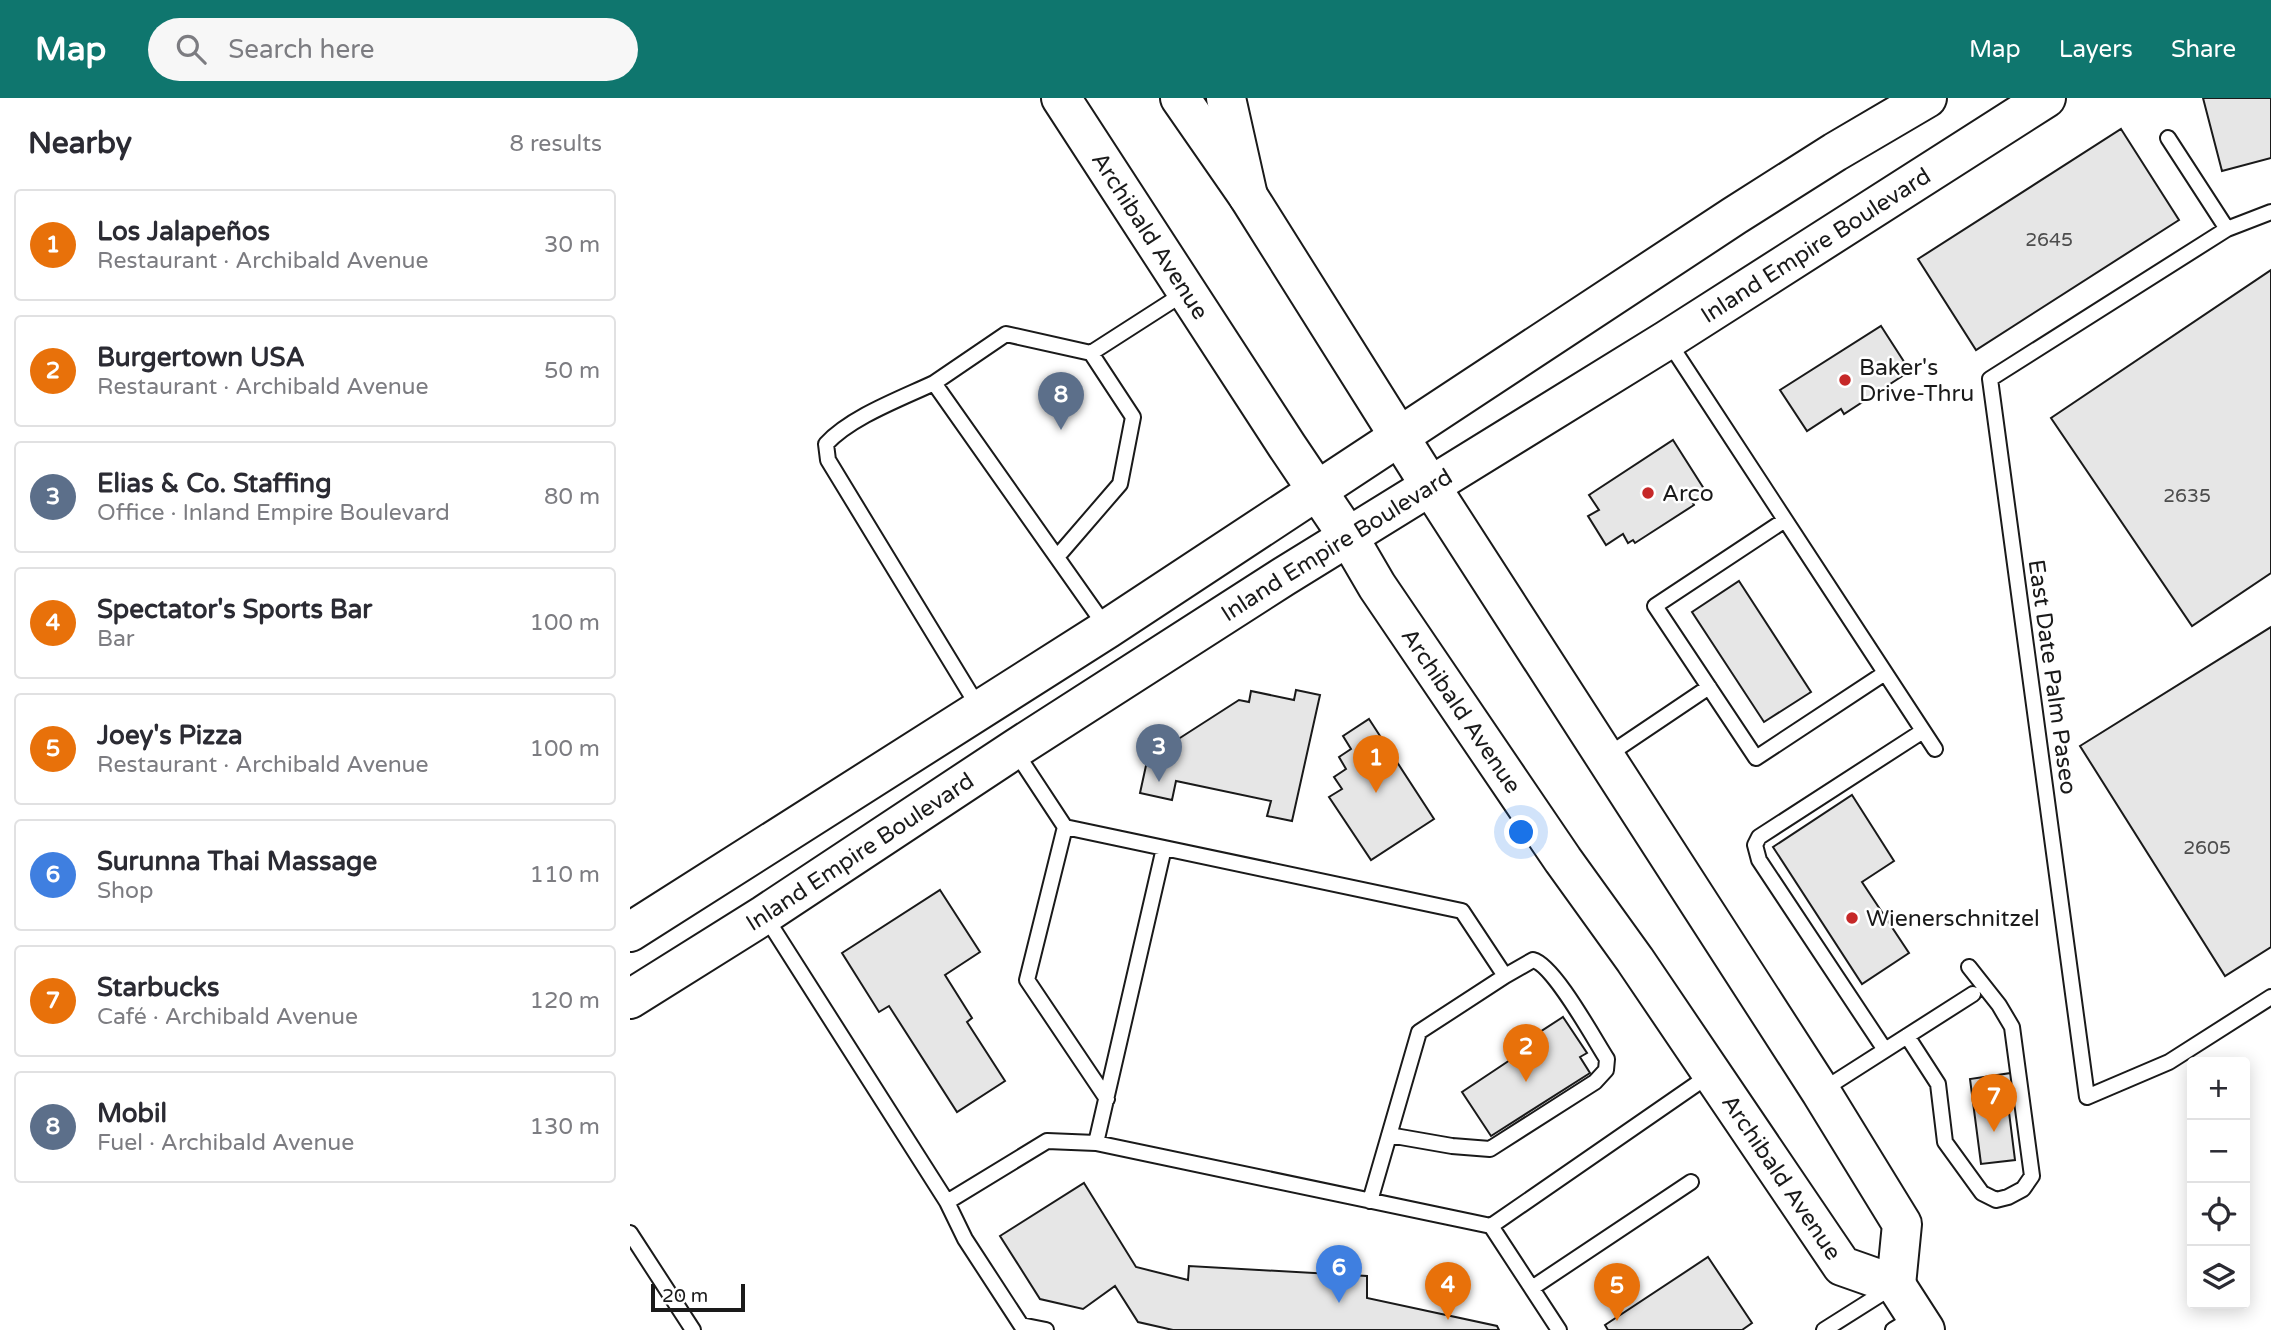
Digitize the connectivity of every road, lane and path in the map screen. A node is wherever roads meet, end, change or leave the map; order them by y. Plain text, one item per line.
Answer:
1 (1061, 98) edge
2 (1180, 98) edge
3 (1226, 98) edge
4 (1927, 98) edge
5 (2046, 98) edge
6 (2168, 138) dead end
7 (1248, 196) junction
8 (2271, 212) edge
9 (2227, 229) junction
10 (1187, 291) junction
11 (1667, 340) junction
12 (1091, 353) junction
13 (934, 383) junction
14 (1398, 436) junction
15 (1430, 487) junction
16 (1317, 491) junction
17 (1785, 520) junction
18 (1349, 538) junction
19 (1057, 557) junction
20 (1107, 629) junction
21 (1885, 673) junction
22 (1709, 687) junction
23 (980, 709) junction
24 (1923, 731) junction
25 (1014, 749) junction
26 (1935, 749) dead end
27 (1605, 757) junction
28 (1065, 827) junction
29 (1164, 848) junction
30 (764, 915) junction
31 (630, 932) edge
32 (1969, 967) dead end
33 (1505, 976) junction
34 (1973, 994) dead end
35 (2271, 997) edge
36 (630, 999) edge
37 (1907, 1036) junction
38 (1885, 1050) junction
39 (1711, 1073) junction
40 (1821, 1092) junction
41 (1107, 1099) junction
42 (1389, 1135) junction
43 (1096, 1143) junction
44 (1691, 1182) dead end
45 (1370, 1200) junction
46 (947, 1202) junction
47 (1491, 1226) junction
48 (630, 1233) edge
49 (1532, 1288) junction
50 (1908, 1315) edge
51 (693, 1330) edge
52 (1046, 1330) edge
53 (1559, 1330) edge
54 (1824, 1330) edge

1 - 10 main road, Archibald Avenue
2 - 7 main road
3 - 7 main road
4 - 14 main road
5 - 11 main road, Inland Empire Boulevard
6 - 9 lane
7 - 14 main road
8 - 9 lane, East Date Palm Paseo
9 - 35 lane, East Date Palm Paseo
10 - 12 lane
10 - 16 main road, Archibald Avenue
11 - 15 main road, Inland Empire Boulevard
11 - 17 lane
12 - 13 lane
12 - 19 lane
13 - 19 lane
13 - 23 lane
14 - 15 main road
14 - 16 main road
15 - 18 main road, Inland Empire Boulevard
15 - 27 main road
16 - 18 main road, Archibald Avenue
16 - 20 main road
17 - 21 lane
17 - 22 lane
18 - 25 main road, Inland Empire Boulevard
18 - 39 main road, Archibald Avenue
19 - 20 lane
20 - 23 main road
21 - 22 lane
21 - 24 lane
22 - 27 lane
23 - 31 main road
24 - 26 lane
24 - 38 lane
25 - 28 lane
25 - 30 main road, Inland Empire Boulevard
27 - 40 main road
28 - 29 lane
28 - 41 lane
29 - 33 lane
29 - 41 lane
30 - 36 main road, Inland Empire Boulevard
30 - 46 lane
32 - 37 lane
33 - 42 lane
33 - 42 lane
34 - 37 lane
37 - 38 lane
38 - 40 lane
39 - 47 lane
39 - 50 main road, Archibald Avenue
40 - 50 main road
41 - 43 lane
42 - 45 lane
43 - 45 lane
43 - 46 lane
44 - 49 lane
45 - 47 lane
46 - 52 lane
47 - 49 lane
48 - 51 lane
49 - 53 lane
50 - 54 lane

